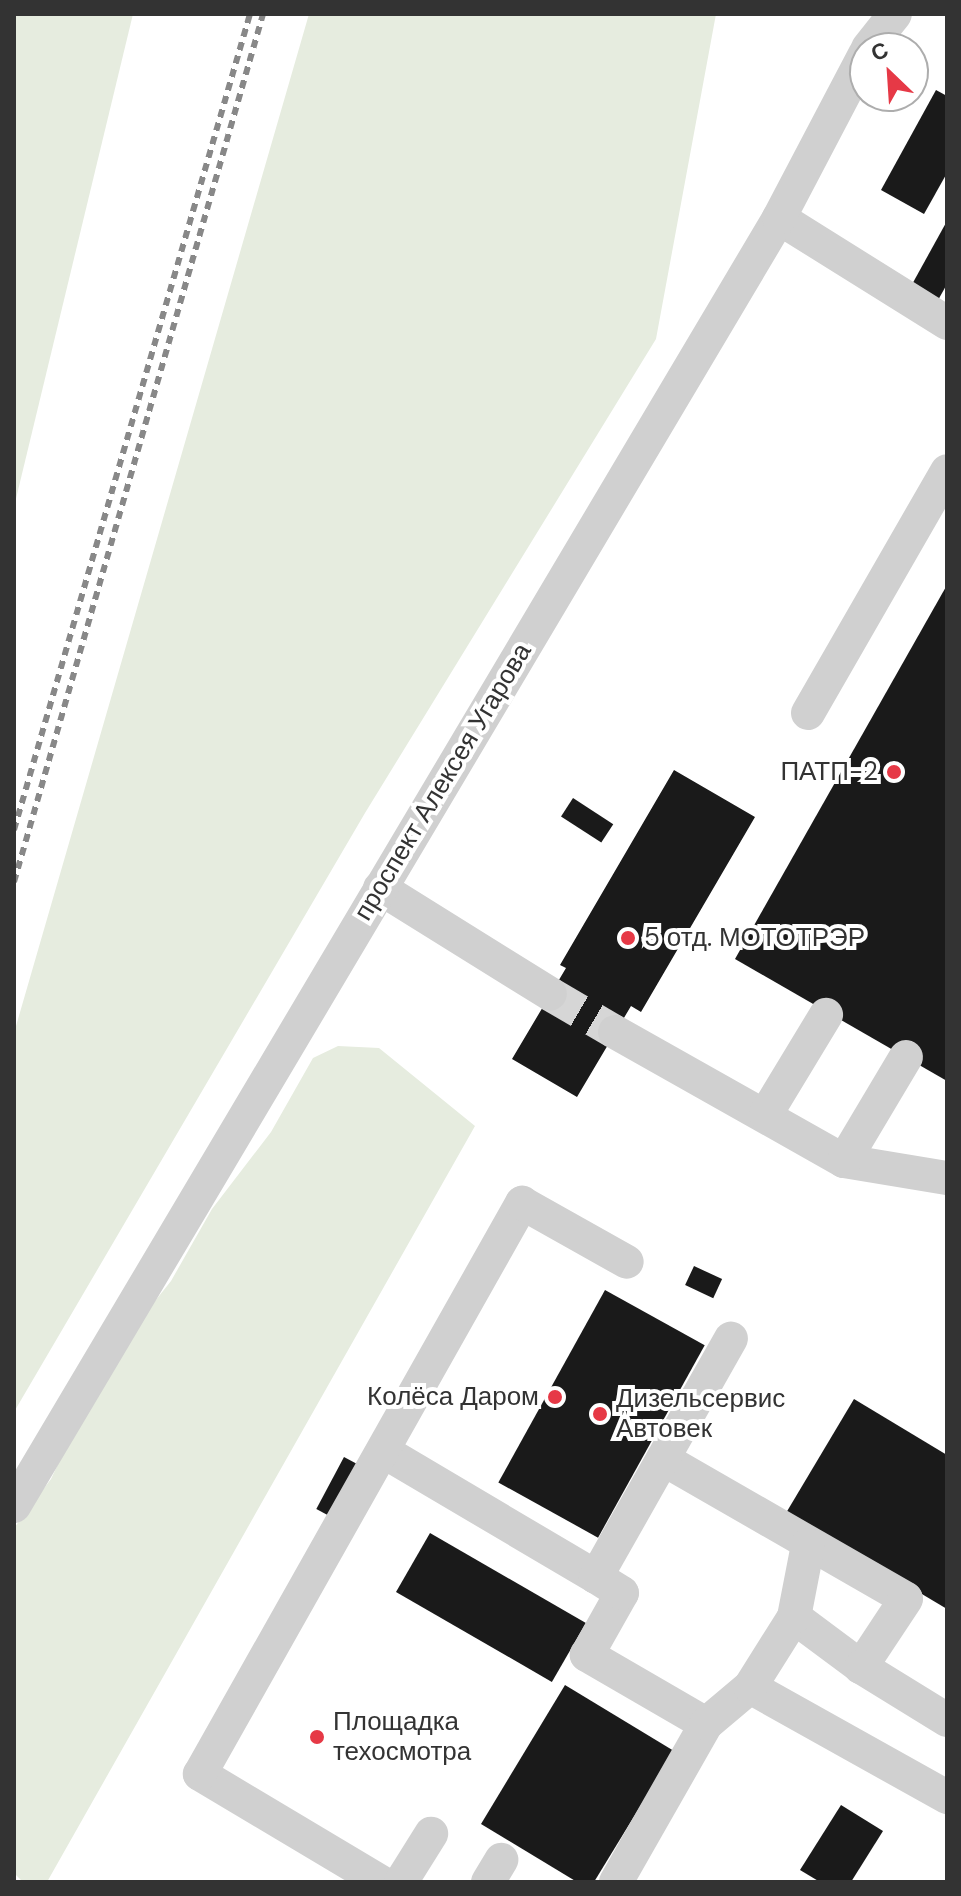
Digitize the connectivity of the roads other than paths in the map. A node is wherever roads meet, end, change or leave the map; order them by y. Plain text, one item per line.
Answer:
1 (849, 87) edge
2 (779, 218) junction
3 (947, 323) edge
4 (947, 471) edge
5 (808, 713) dead end
6 (380, 888) junction
7 (550, 994) tunnel mouth
8 (826, 1015) dead end
9 (615, 1032) tunnel mouth
10 (906, 1057) dead end
11 (766, 1114) junction
12 (844, 1161) junction
13 (947, 1178) edge
14 (627, 1262) dead end
15 (731, 1338) dead end
16 (383, 1451) junction
17 (663, 1459) junction
18 (14, 1506) edge
19 (808, 1545) junction
20 (596, 1577) junction
21 (794, 1617) junction
22 (861, 1667) junction
23 (750, 1687) junction
24 (947, 1720) edge
25 (706, 1724) junction
26 (947, 1797) edge
27 (431, 1834) dead end
28 (381, 1882) edge
29 (401, 1882) edge
30 (616, 1882) edge

1 - 2 street, проспект Алексея Угарова
2 - 3 street
2 - 6 street, проспект Алексея Угарова
4 - 5 street
6 - 7 street
6 - 18 street, проспект Алексея Угарова
8 - 11 street
9 - 11 street
10 - 12 street
11 - 12 street
12 - 13 street
14 - 16 street
15 - 17 street
16 - 20 street
16 - 28 street
17 - 19 street
17 - 20 street
19 - 21 street
19 - 22 street
20 - 25 street
21 - 22 street
21 - 23 street
22 - 24 street
23 - 25 street
23 - 26 street
25 - 30 street
27 - 29 street

